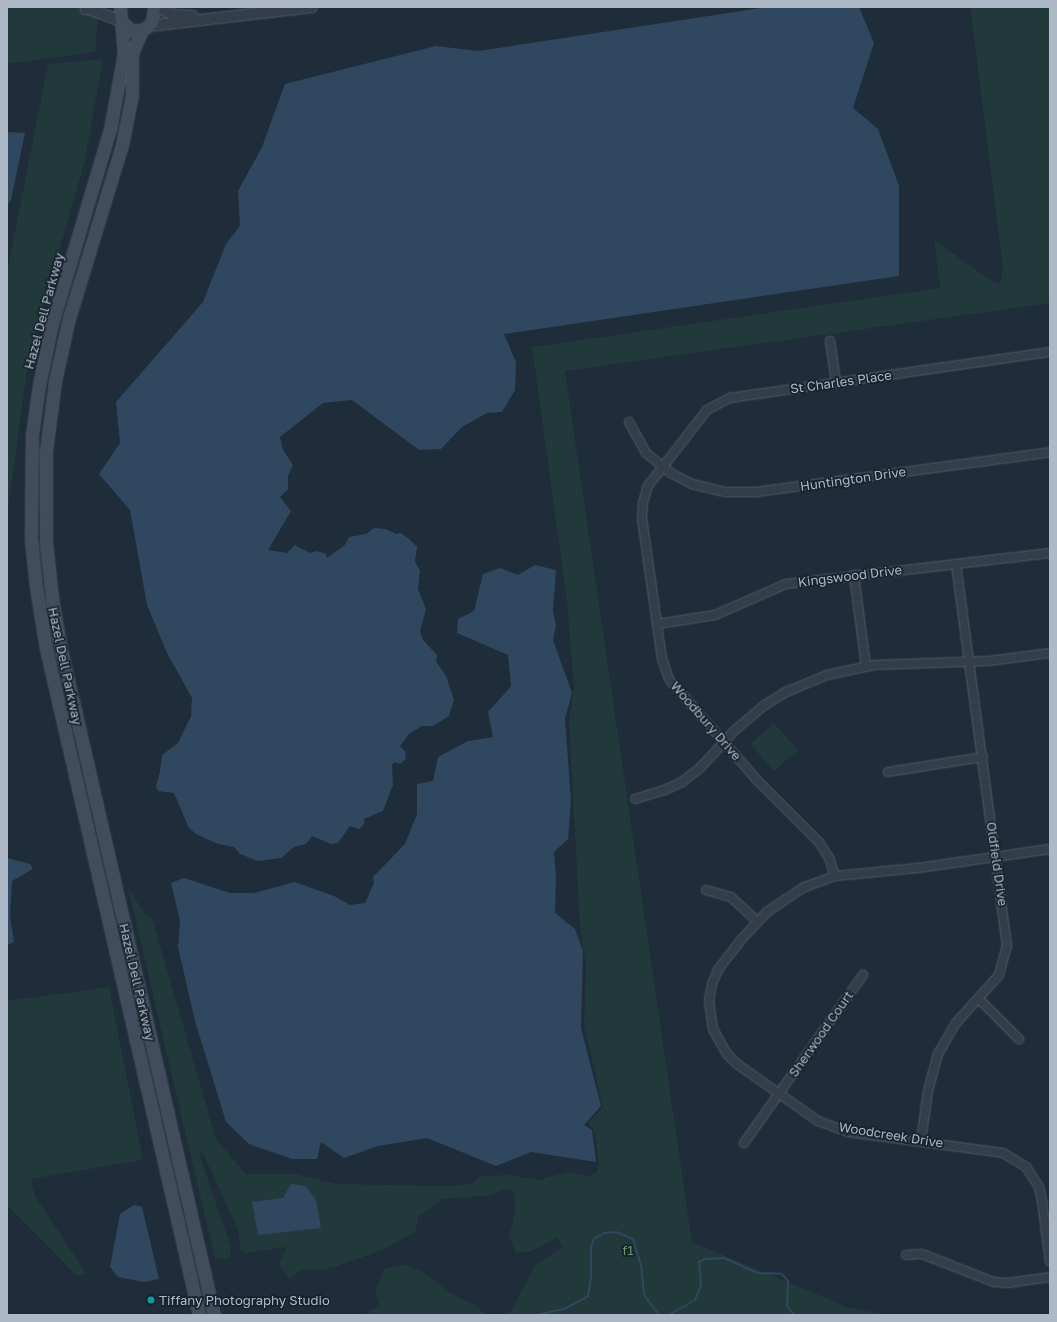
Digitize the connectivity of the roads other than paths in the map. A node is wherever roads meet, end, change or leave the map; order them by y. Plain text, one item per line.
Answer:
1 (105, 7) edge
2 (120, 7) edge
3 (155, 7) edge
4 (312, 7) edge
5 (89, 9) edge
6 (209, 18) junction
7 (121, 21) junction
8 (145, 28) junction
9 (830, 341) dead end
10 (1050, 352) edge
11 (836, 382) junction
12 (629, 422) dead end
13 (1050, 452) edge
14 (662, 467) junction
15 (1050, 552) edge
16 (956, 564) junction
17 (854, 575) junction
18 (657, 624) junction
19 (1050, 653) edge
20 (969, 661) junction
21 (866, 666) junction
22 (724, 742) junction
23 (983, 757) junction
24 (888, 772) dead end
25 (635, 799) dead end
26 (1050, 850) edge
27 (996, 857) junction
28 (835, 876) junction
29 (706, 890) dead end
30 (757, 921) junction
31 (863, 974) dead end
32 (979, 1000) junction
33 (1019, 1039) dead end
34 (779, 1094) junction
35 (921, 1141) junction
36 (744, 1143) dead end
37 (906, 1255) dead end
38 (1050, 1261) edge
39 (1050, 1277) edge
40 (199, 1315) edge
41 (214, 1315) edge

1 - 5 street
2 - 7 main road, Hazel Dell Parkway
3 - 6 street
3 - 8 main road, Hazel Dell Parkway
4 - 6 street
5 - 7 street
6 - 8 street
7 - 8 main road
7 - 40 main road, Hazel Dell Parkway
8 - 41 main road, Hazel Dell Parkway
9 - 11 street
10 - 11 street, St Charles Place
11 - 14 street, St Charles Place
12 - 14 street, Huntington Drive
13 - 14 street, Huntington Drive
14 - 18 street, Woodbury Drive
15 - 16 street, Kingswood Drive
16 - 17 street, Kingswood Drive
16 - 20 street, Oldfield Drive
17 - 18 street, Kingswood Drive
17 - 21 street
18 - 22 street, Woodbury Drive
19 - 20 street
20 - 21 street
20 - 23 street, Oldfield Drive
21 - 22 street
22 - 25 street
22 - 28 street, Woodbury Drive
23 - 24 street
23 - 27 street, Oldfield Drive
26 - 27 street, Woodcreek Drive
27 - 28 street, Woodcreek Drive
27 - 32 street, Oldfield Drive
28 - 30 street, Woodcreek Drive
29 - 30 street
30 - 34 street, Woodcreek Drive
31 - 34 street, Sherwood Court
32 - 33 street
32 - 35 street, Oldfield Drive
34 - 35 street, Woodcreek Drive
34 - 36 street, Sherwood Court
35 - 38 street, Woodcreek Drive
37 - 39 street

